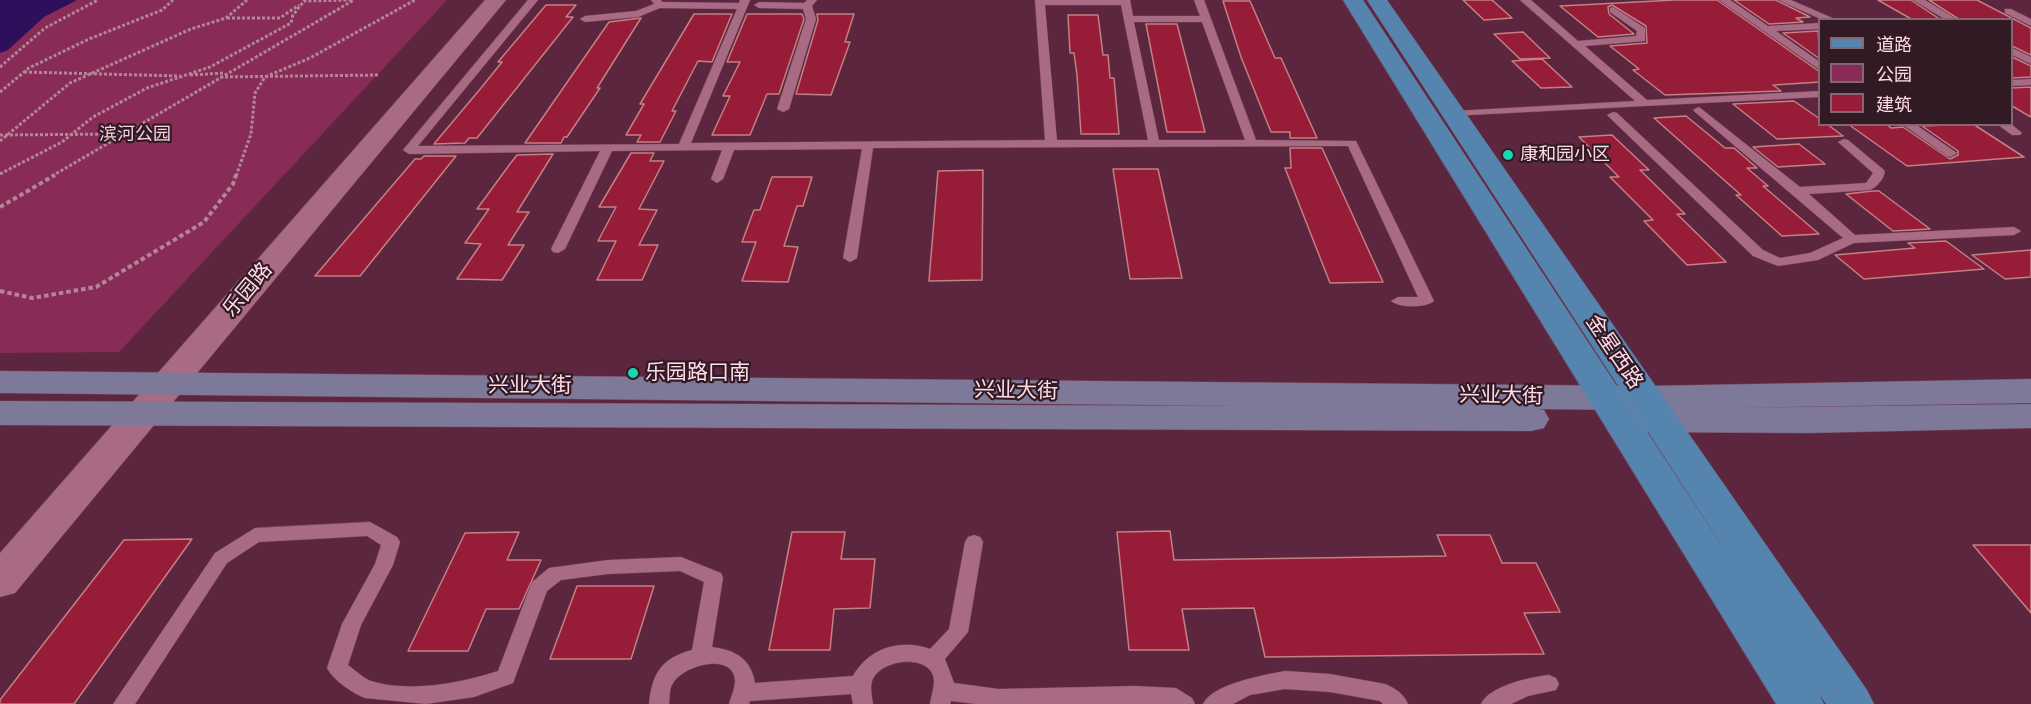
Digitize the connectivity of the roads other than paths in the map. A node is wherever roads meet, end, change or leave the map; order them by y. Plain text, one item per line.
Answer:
1 (496, 0) edge
2 (533, 0) edge
3 (1199, 0) edge
4 (1353, 0) edge
5 (1377, 0) edge
6 (1525, 0) edge
7 (1724, 0) edge
8 (1784, 0) edge
9 (1918, 0) edge
10 (1040, 1) edge
11 (1125, 1) edge
12 (657, 3) edge
13 (744, 3) edge
14 (809, 3) edge
15 (759, 5) dead end
16 (1613, 10) dead end
17 (2008, 11) dead end
18 (1828, 18) edge
19 (1950, 18) edge
20 (585, 19) dead end
21 (1129, 19) junction
22 (1206, 19) junction
23 (2031, 23) edge
24 (1818, 26) edge
25 (1767, 29) junction
26 (1576, 44) junction
27 (2013, 52) edge
28 (2031, 61) edge
29 (1818, 66) edge
30 (2031, 82) edge
31 (2013, 83) edge
32 (2031, 92) edge
33 (2013, 93) edge
34 (1818, 94) edge
35 (1645, 104) junction
36 (1818, 104) edge
37 (783, 109) dead end
38 (1699, 110) junction
39 (1612, 115) junction
40 (1457, 118) junction
41 (1909, 126) edge
42 (2005, 126) edge
43 (2016, 133) dead end
44 (1844, 142) dead end
45 (1051, 143) junction
46 (996, 144) junction
47 (1154, 144) junction
48 (1252, 144) junction
49 (868, 146) junction
50 (683, 148) junction
51 (729, 148) junction
52 (608, 149) junction
53 (1186, 152) dead end
54 (1951, 153) dead end
55 (717, 178) dead end
56 (1798, 191) junction
57 (2014, 231) dead end
58 (1852, 239) junction
59 (558, 249) dead end
60 (850, 258) dead end
61 (1398, 301) dead end
62 (0, 382) edge
63 (168, 383) junction
64 (2031, 391) edge
65 (1633, 408) junction
66 (0, 413) edge
67 (142, 414) junction
68 (2031, 416) edge
69 (974, 542) dead end
70 (0, 581) edge
71 (701, 655) junction
72 (932, 660) junction
73 (1549, 684) dead end
74 (862, 695) edge
75 (943, 698) edge
76 (741, 699) edge
77 (428, 700) edge
78 (123, 704) edge
79 (659, 704) edge
80 (1185, 704) edge
81 (1212, 704) edge
82 (1398, 704) edge
83 (1491, 704) edge
84 (1801, 704) edge
85 (1851, 704) edge

1 - 63 street, 乐园路
2 - 52 lane
3 - 22 lane
4 - 65 main road, 金星西路
5 - 40 main road, 金星西路
6 - 26 lane
7 - 25 lane
8 - 18 lane
9 - 19 lane
10 - 11 lane
10 - 45 lane
11 - 21 lane
12 - 13 lane
12 - 20 lane
13 - 50 lane
14 - 15 lane
14 - 37 lane
16 - 26 lane
17 - 23 lane
21 - 22 lane
21 - 47 lane
22 - 48 lane
24 - 25 lane
25 - 29 lane
26 - 35 lane
27 - 28 lane
30 - 31 lane
32 - 33 lane
34 - 35 lane
35 - 40 lane
36 - 38 lane
38 - 39 lane
38 - 56 lane
39 - 40 lane
39 - 58 lane
40 - 65 main road, 金星西路
41 - 54 lane
42 - 43 lane
44 - 56 lane
45 - 46 lane
45 - 47 lane
46 - 49 lane
46 - 53 lane
47 - 48 lane
48 - 61 lane
49 - 51 lane
49 - 60 lane
50 - 51 lane
50 - 52 lane
51 - 55 lane
52 - 59 lane
56 - 58 lane
57 - 58 lane
62 - 63 main road, 兴业大街
63 - 65 main road, 兴业大街
63 - 67 street, 乐园路
64 - 65 main road, 兴业大街
65 - 67 main road, 兴业大街
65 - 68 main road, 兴业大街
65 - 84 main road, 金星西路
65 - 85 main road, 金星西路
66 - 67 main road, 兴业大街
67 - 70 street, 乐园路
69 - 72 lane
71 - 76 lane
71 - 77 lane
71 - 79 lane
72 - 74 lane
72 - 75 lane
73 - 83 lane
74 - 76 lane
75 - 80 lane
77 - 78 lane
81 - 82 lane

